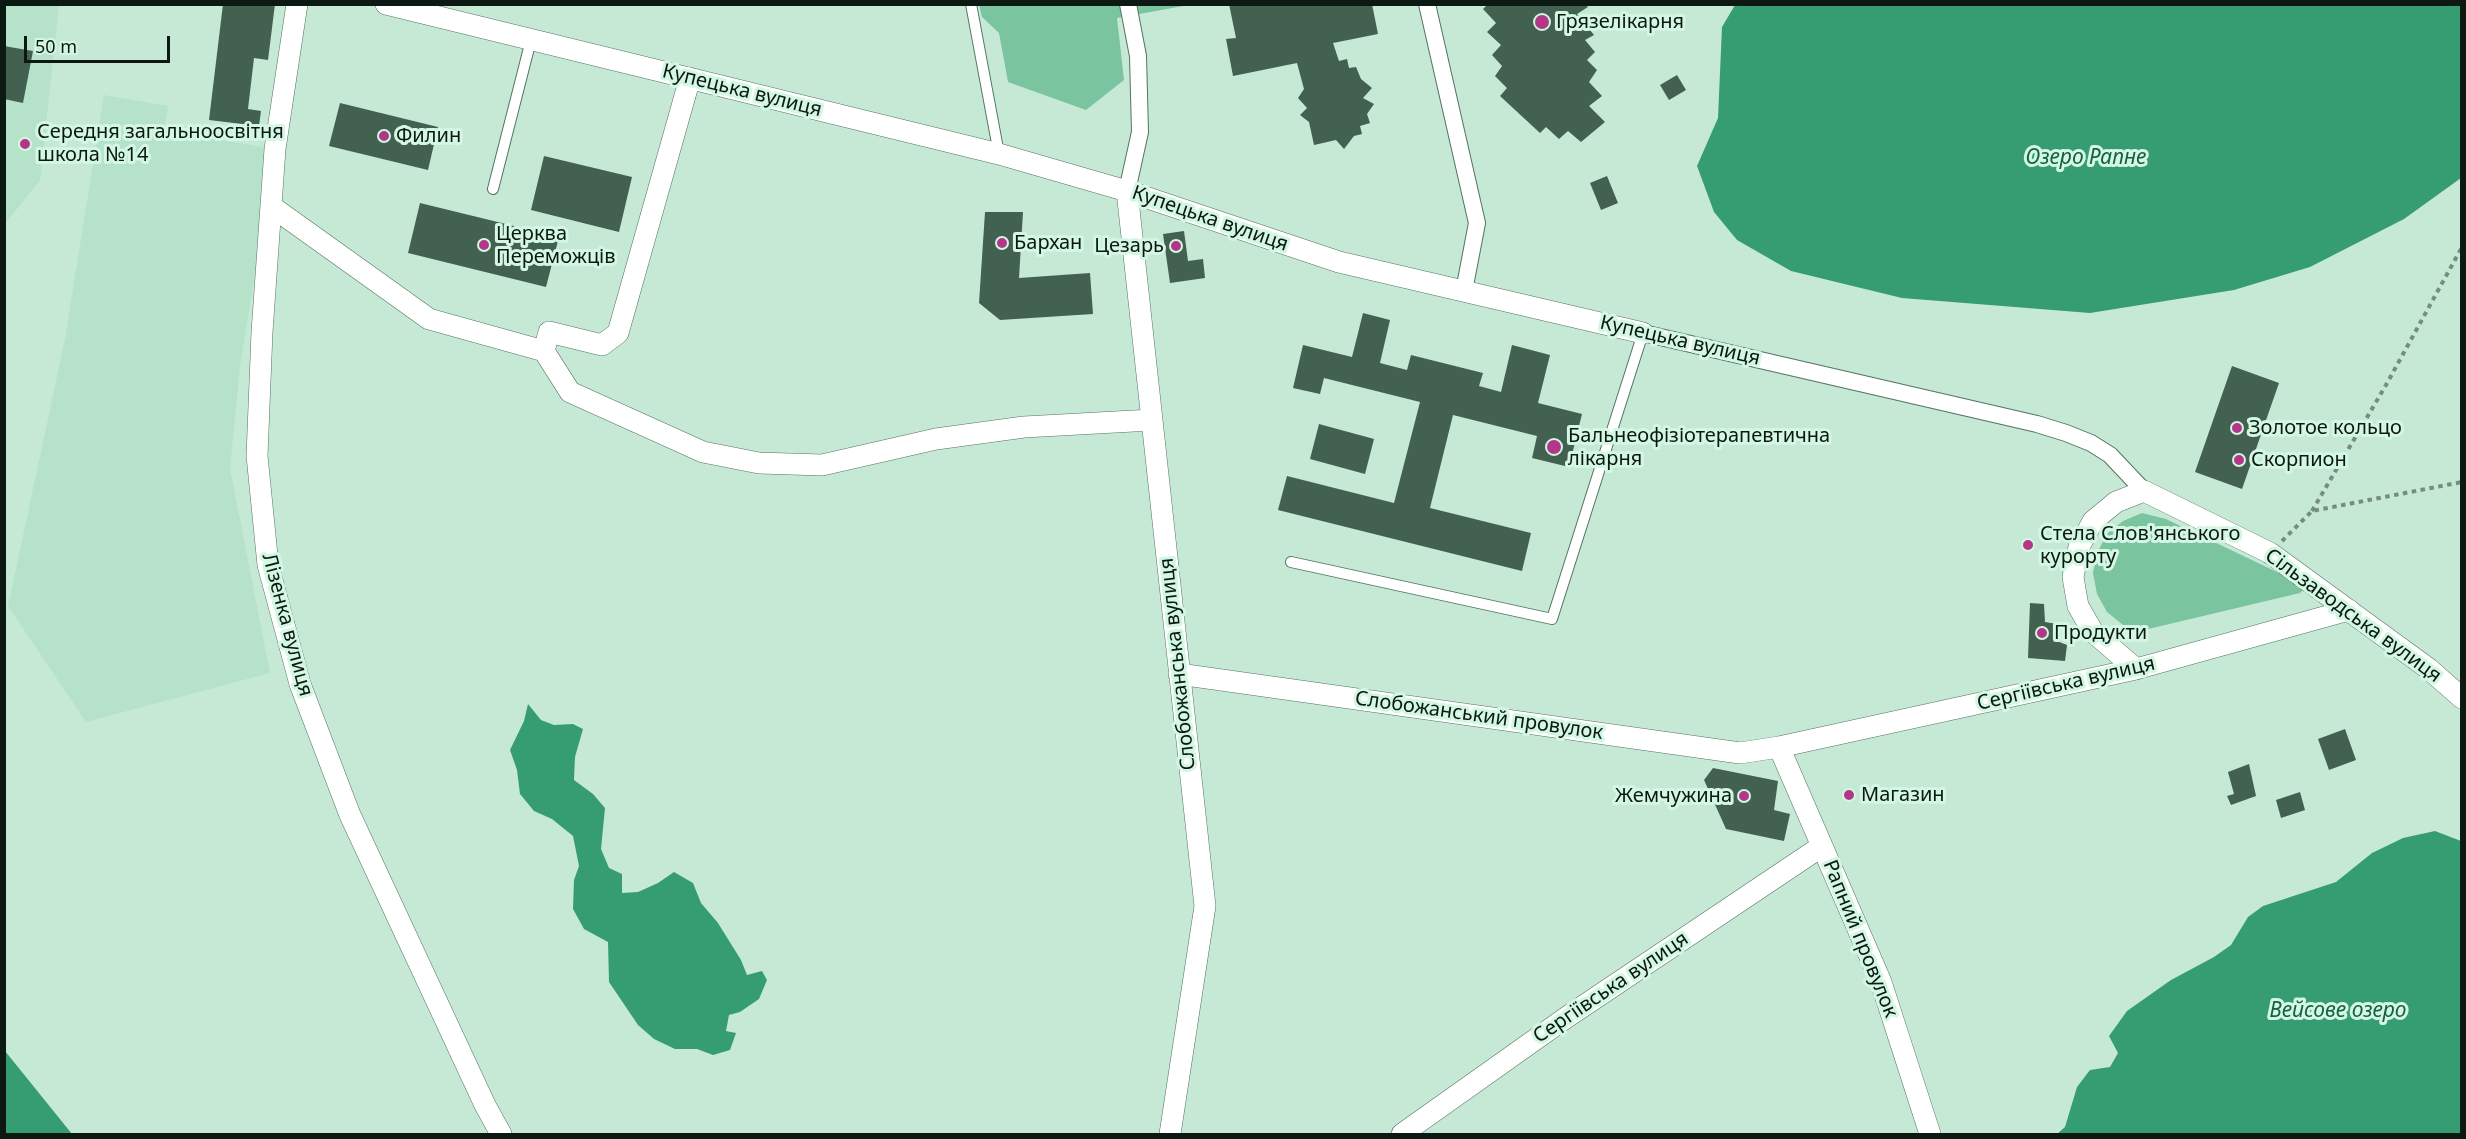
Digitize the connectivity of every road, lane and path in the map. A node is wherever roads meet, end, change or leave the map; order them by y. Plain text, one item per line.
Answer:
1 (297, 4) edge
2 (386, 4) edge
3 (971, 4) edge
4 (1128, 4) edge
5 (1427, 4) edge
6 (531, 40) junction
7 (690, 78) junction
8 (999, 154) junction
9 (493, 189) dead end
10 (1127, 191) junction
11 (271, 206) junction
12 (2462, 247) edge
13 (1464, 291) junction
14 (1643, 333) junction
15 (544, 351) junction
16 (1152, 420) junction
17 (2462, 483) edge
18 (2144, 491) junction
19 (2312, 511) junction
20 (2270, 553) junction
21 (1291, 562) dead end
22 (2349, 610) junction
23 (2136, 669) junction
24 (1179, 674) junction
25 (2462, 698) edge
26 (1779, 747) junction
27 (1822, 846) junction
28 (501, 1134) edge
29 (1170, 1134) edge
30 (1402, 1134) edge
31 (1930, 1134) edge

1 - 11 street, Лізенка вулиця
2 - 6 street, Купецька вулиця
3 - 8 lane
4 - 10 street
5 - 13 street
6 - 7 street, Купецька вулиця
6 - 9 lane
7 - 8 street, Купецька вулиця
7 - 15 street
8 - 10 street, Купецька вулиця
10 - 13 street, Купецька вулиця
10 - 16 street, Слобожанська вулиця
11 - 15 street
11 - 28 street, Лізенка вулиця
12 - 19 path
13 - 14 street, Купецька вулиця
14 - 18 street, Купецька вулиця
14 - 21 lane
15 - 16 street
16 - 24 street, Слобожанська вулиця
17 - 19 path
18 - 20 street, Сільзаводська вулиця
18 - 23 street
19 - 20 path
20 - 22 street, Сільзаводська вулиця
22 - 23 street, Сергіївська вулиця
22 - 25 street, Сільзаводська вулиця
23 - 26 street, Сергіївська вулиця
24 - 26 street, Слобожанський провулок
24 - 29 street, Слобожанська вулиця
26 - 27 street, Рапний провулок
27 - 30 street, Сергіївська вулиця
27 - 31 street, Рапний провулок

